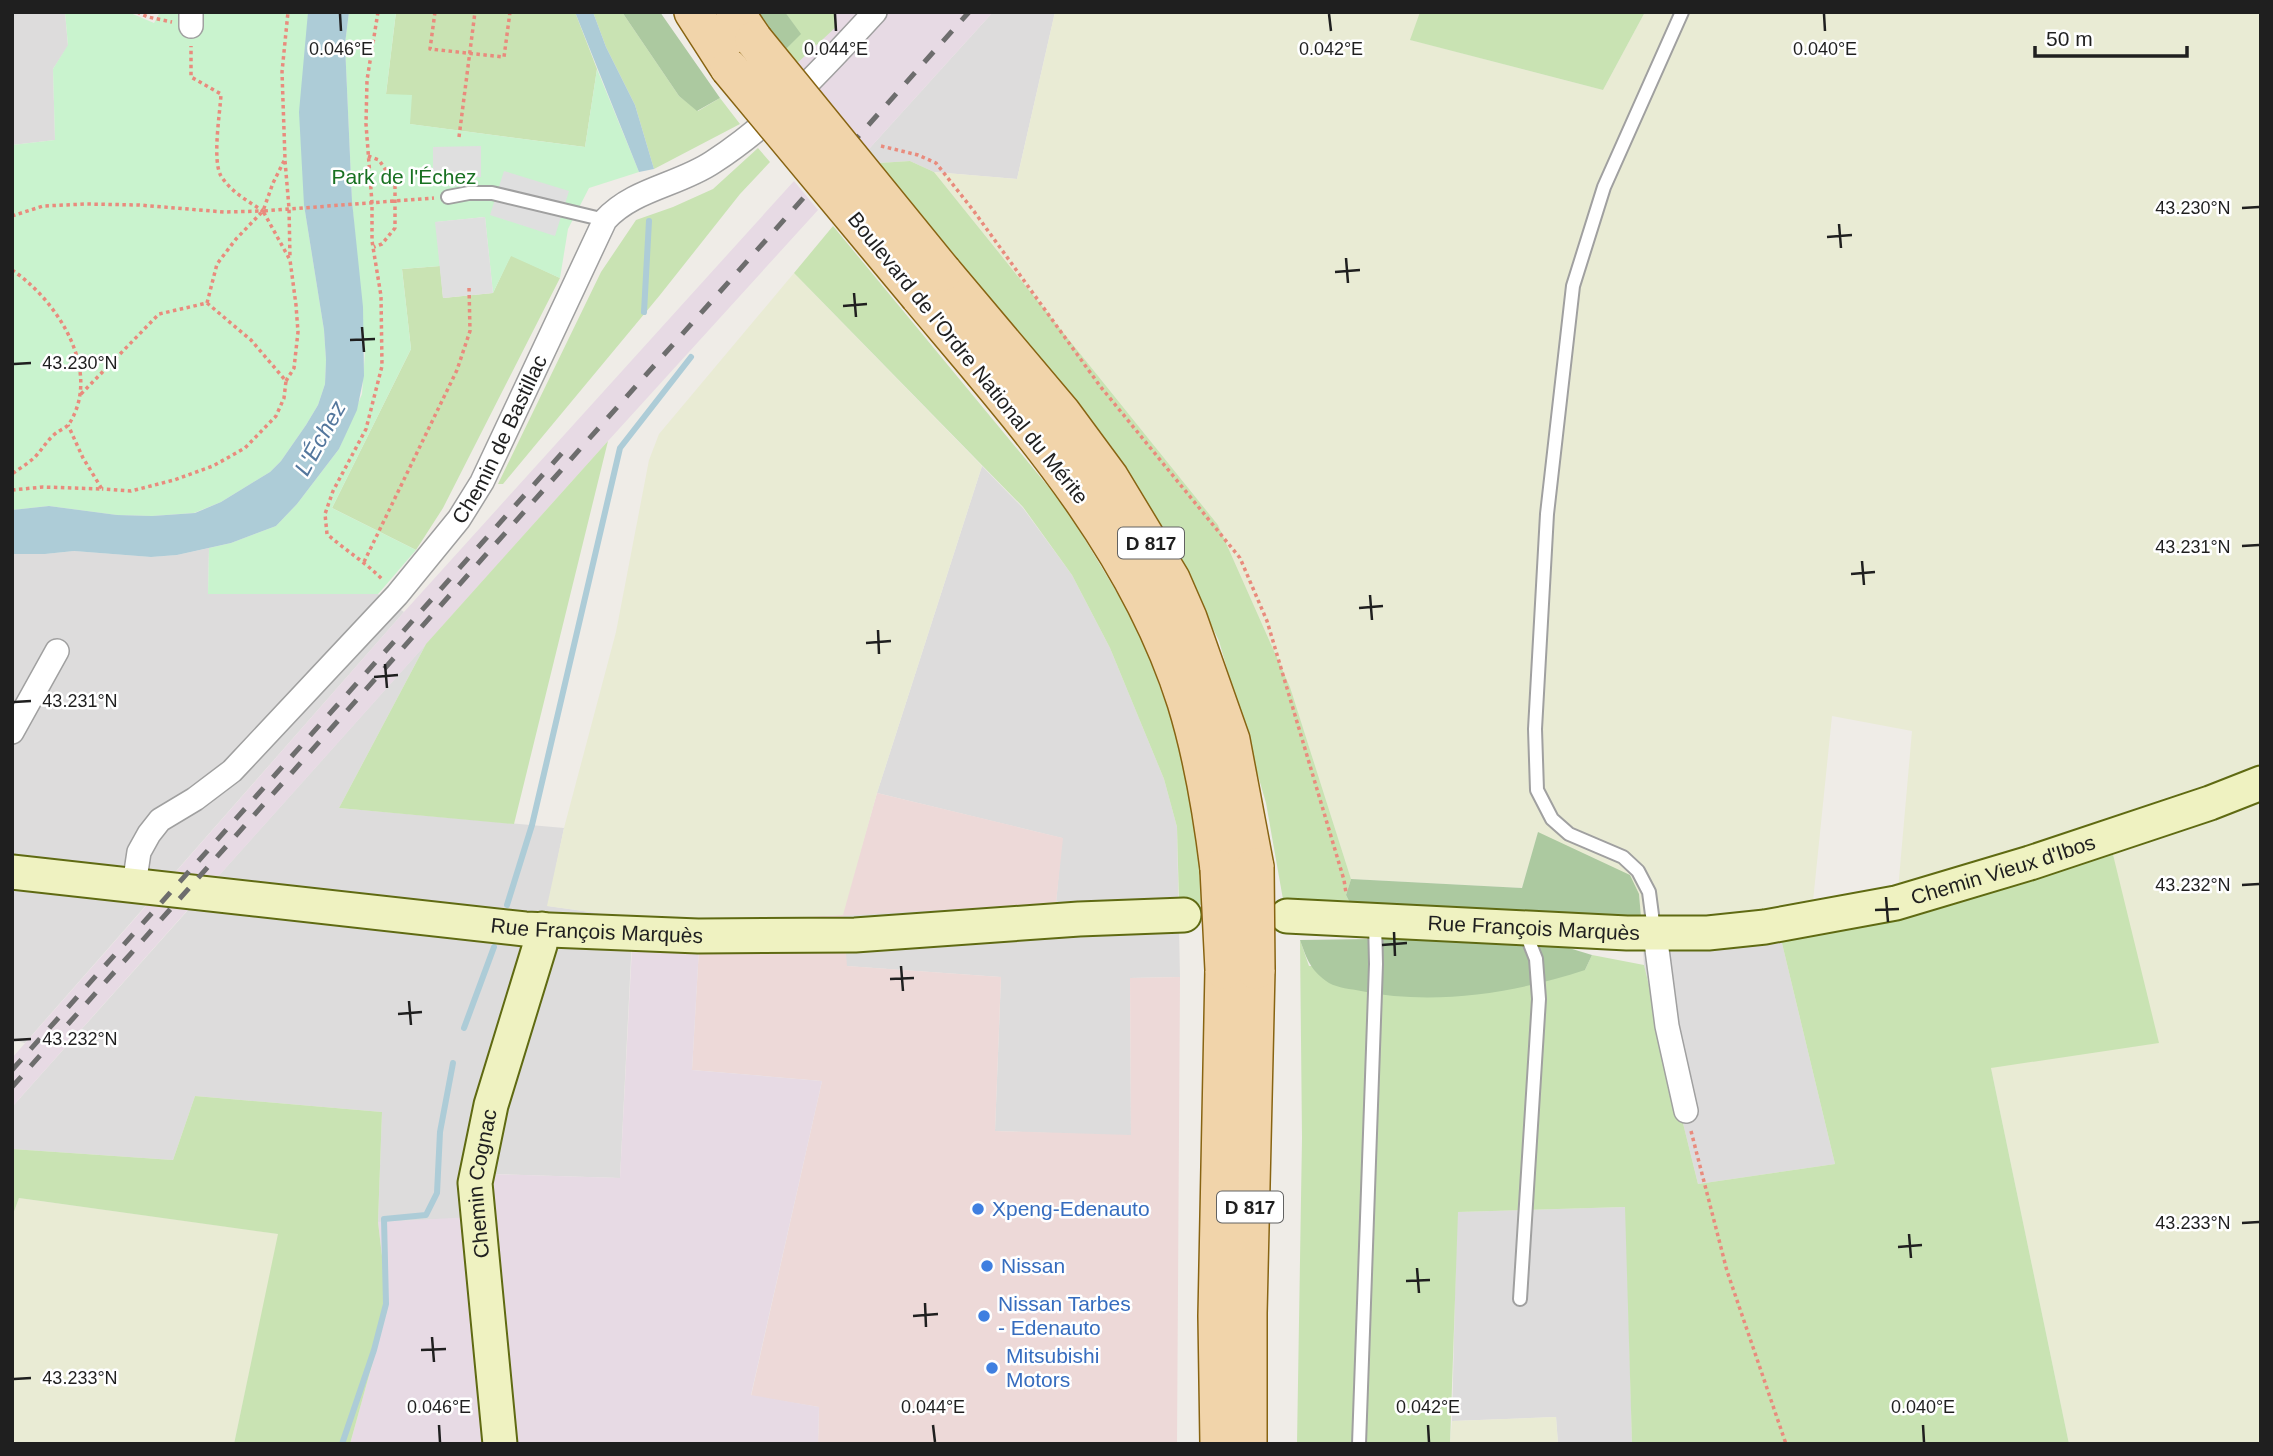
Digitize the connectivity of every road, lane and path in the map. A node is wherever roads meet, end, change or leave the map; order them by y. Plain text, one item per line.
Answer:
1 (137, 12) edge
2 (288, 12) edge
3 (378, 12) edge
4 (435, 12) edge
5 (475, 12) edge
6 (510, 12) edge
7 (693, 12) edge
8 (874, 12) edge
9 (1682, 12) edge
10 (191, 19) edge
11 (744, 26) edge
12 (469, 54) junction
13 (459, 136) dead end
14 (881, 146) dead end
15 (368, 156) junction
16 (285, 159) junction
17 (448, 197) joint
18 (396, 201) junction
19 (372, 202) junction
20 (292, 208) junction
21 (263, 211) junction
22 (12, 216) edge
23 (606, 220) junction
24 (373, 247) junction
25 (290, 260) junction
26 (12, 270) edge
27 (931, 284) junction
28 (469, 287) dead end
29 (207, 303) junction
30 (286, 381) junction
31 (80, 394) junction
32 (68, 425) junction
33 (12, 474) edge
34 (102, 489) junction
35 (12, 491) edge
36 (364, 562) junction
37 (397, 594) junction
38 (57, 652) dead end
39 (12, 733) edge
40 (2261, 783) edge
41 (12, 872) edge
42 (134, 885) junction
43 (1184, 915) dead end
44 (1287, 916) dead end
45 (1362, 920) junction
46 (1523, 928) junction
47 (542, 929) junction
48 (1655, 934) junction
49 (1240, 970) junction
50 (1686, 1111) joint
51 (1520, 1299) dead end
52 (500, 1444) edge
53 (1219, 1444) edge
54 (1248, 1444) edge
55 (1359, 1444) edge
56 (1786, 1444) edge

1 - 10 path
2 - 16 path
3 - 15 path
4 - 12 path
5 - 12 path
6 - 12 path
7 - 27 main road, Boulevard de l'Ordre National du Mérite / D 817, bridge
8 - 23 street, Chemin de Bastillac
9 - 48 lane
10 - 21 path
11 - 27 main road, Boulevard de l'Ordre National du Mérite / D 817, bridge
12 - 13 path
14 - 45 path
15 - 18 path
15 - 19 path
16 - 20 path
16 - 21 path
17 - 18 path
17 - 23 lane
18 - 19 path
18 - 24 path
19 - 20 path
19 - 24 path
20 - 21 path
20 - 25 path
21 - 22 path
21 - 25 path
21 - 29 path
23 - 37 street, Chemin de Bastillac
24 - 36 path
25 - 30 path
26 - 31 path
27 - 49 main road, Boulevard de l'Ordre National du Mérite / D 817, bridge
27 - 49 main road, Boulevard de l'Ordre National du Mérite / D 817, bridge
28 - 36 path
29 - 30 path
29 - 31 path
30 - 34 path
31 - 32 path
32 - 33 path
32 - 34 path
34 - 35 path
36 - 37 path
37 - 42 street, Chemin de Bastillac
38 - 39 street
40 - 48 street, Chemin Vieux d'Ibos
41 - 42 street, Rue François Marquès
42 - 47 street, Rue François Marquès
43 - 47 street, Rue François Marquès
44 - 45 street, Rue François Marquès
45 - 46 street, Rue François Marquès
45 - 55 lane
46 - 48 street, Rue François Marquès
46 - 51 lane
47 - 52 street, Chemin Cognac
48 - 50 street
49 - 53 main road, Boulevard de l'Ordre National du Mérite / D 817
49 - 54 main road, Boulevard de l'Ordre National du Mérite / D 817
50 - 56 path

